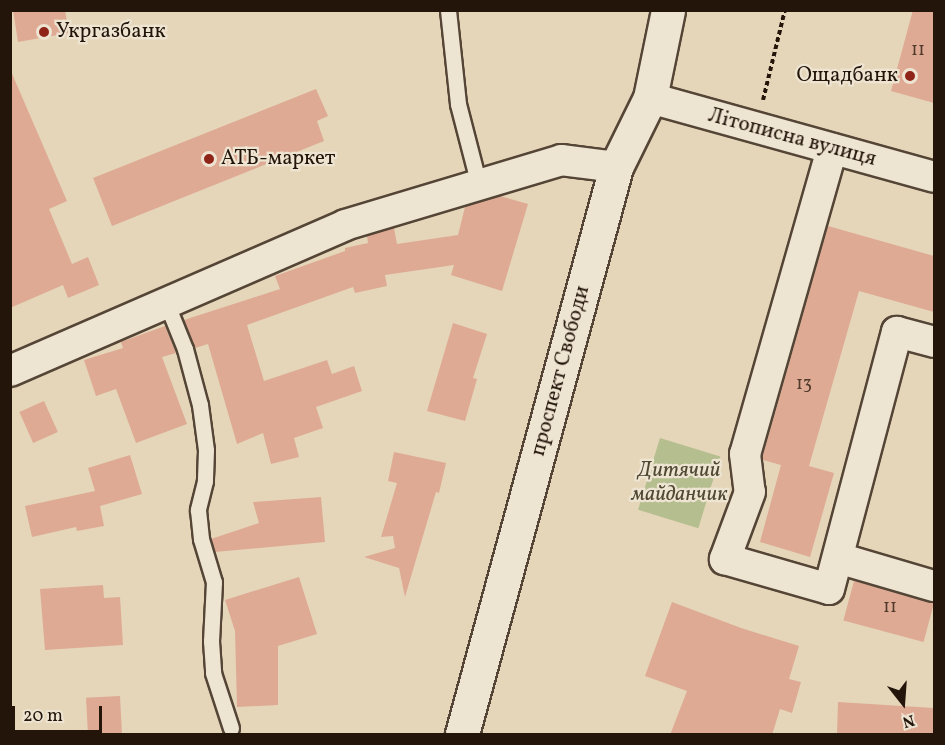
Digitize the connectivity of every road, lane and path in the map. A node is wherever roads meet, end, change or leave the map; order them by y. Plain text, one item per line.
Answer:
1 (448, 10) edge
2 (668, 10) edge
3 (785, 10) edge
4 (650, 98) junction
5 (756, 128) junction
6 (832, 149) junction
7 (616, 167) junction
8 (934, 177) edge
9 (479, 185) junction
10 (166, 302) junction
11 (934, 342) edge
12 (10, 371) edge
13 (838, 558) junction
14 (934, 586) edge
15 (231, 728) dead end
16 (462, 735) edge

1 - 9 lane
2 - 4 main road, проспект Свободи
3 - 5 path
4 - 5 street, Літописна вулиця
4 - 7 main road, проспект Свободи
5 - 6 street, Літописна вулиця
6 - 8 street, Літописна вулиця
6 - 13 street
7 - 9 street
7 - 16 main road, проспект Свободи
9 - 10 street
10 - 12 street
10 - 15 lane
11 - 13 street
13 - 14 street

